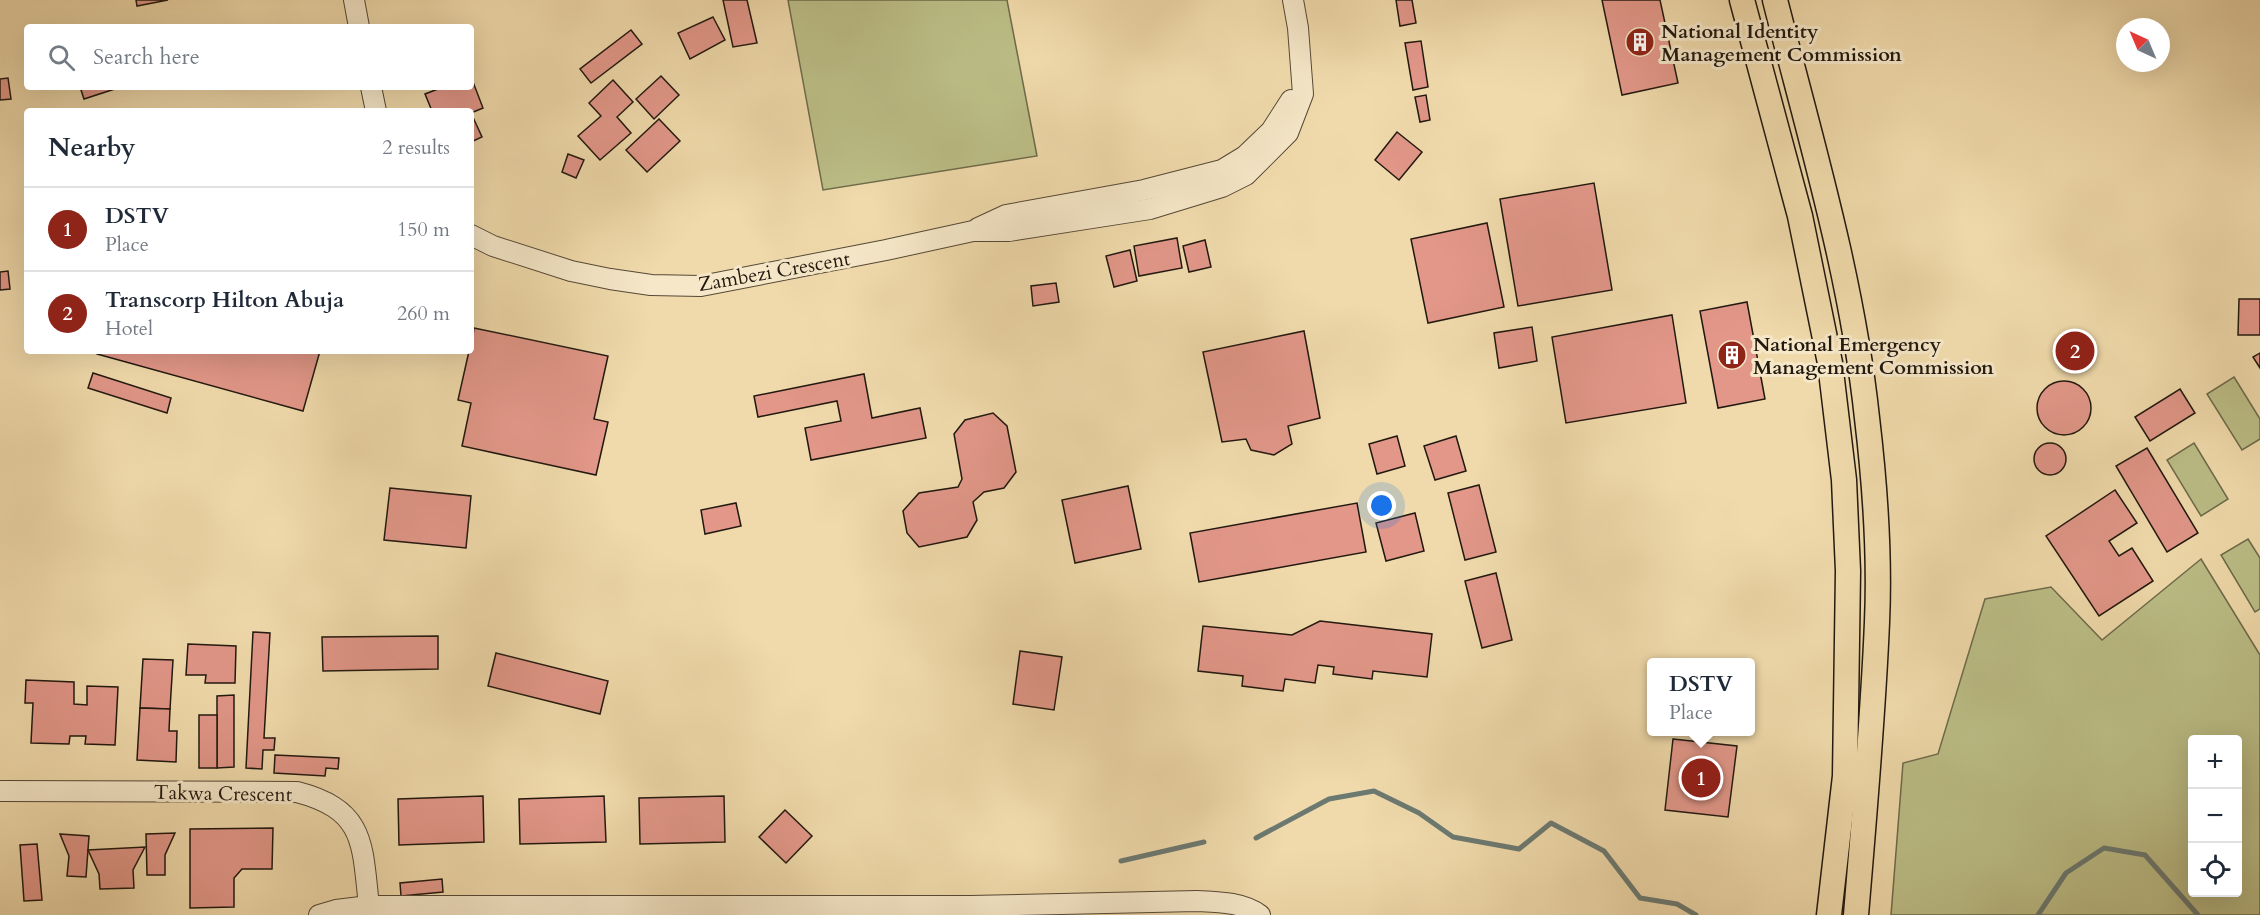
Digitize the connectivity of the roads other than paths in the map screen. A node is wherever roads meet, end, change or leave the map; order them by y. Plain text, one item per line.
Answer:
1 (354, 0) edge
2 (1293, 0) edge
3 (1742, 0) edge
4 (1775, 0) edge
5 (358, 24) edge
6 (372, 90) edge
7 (375, 108) edge
8 (474, 236) edge
9 (0, 791) edge
10 (369, 906) junction
11 (1006, 910) edge
12 (320, 915) edge
13 (1260, 915) edge
14 (1829, 915) edge
15 (1856, 915) edge

1 - 5 street
2 - 8 street, Zambezi Crescent
3 - 14 main road
4 - 15 main road
6 - 7 street
9 - 10 street, Takwa Crescent
10 - 11 street
10 - 12 street
11 - 13 street

